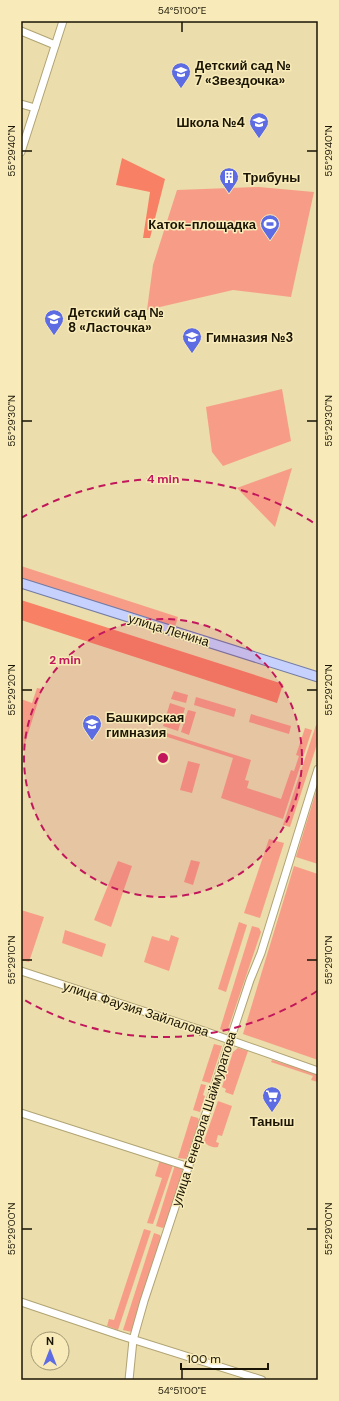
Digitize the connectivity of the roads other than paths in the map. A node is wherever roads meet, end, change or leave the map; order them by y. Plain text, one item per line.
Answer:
1 (63, 21) edge
2 (21, 31) edge
3 (55, 45) junction
4 (21, 104) edge
5 (35, 108) junction
6 (21, 152) edge
7 (21, 583) edge
8 (318, 677) edge
9 (318, 769) edge
10 (21, 971) edge
11 (230, 1041) junction
12 (318, 1071) edge
13 (21, 1112) edge
14 (189, 1167) junction
15 (21, 1302) edge
16 (133, 1340) junction
17 (129, 1380) edge
18 (262, 1380) edge

1 - 3 street
2 - 3 street
3 - 5 street
4 - 5 street
5 - 6 street
7 - 8 main road, улица Ленина
9 - 11 street, улица Генерала Шаймуратова
10 - 11 street, улица Фаузия Зайлалова
11 - 12 street, улица Фаузия Зайлалова
11 - 14 street, улица Генерала Шаймуратова
13 - 14 street
14 - 16 street, улица Генерала Шаймуратова
15 - 16 street
16 - 17 street, улица Генерала Шаймуратова
16 - 18 street

